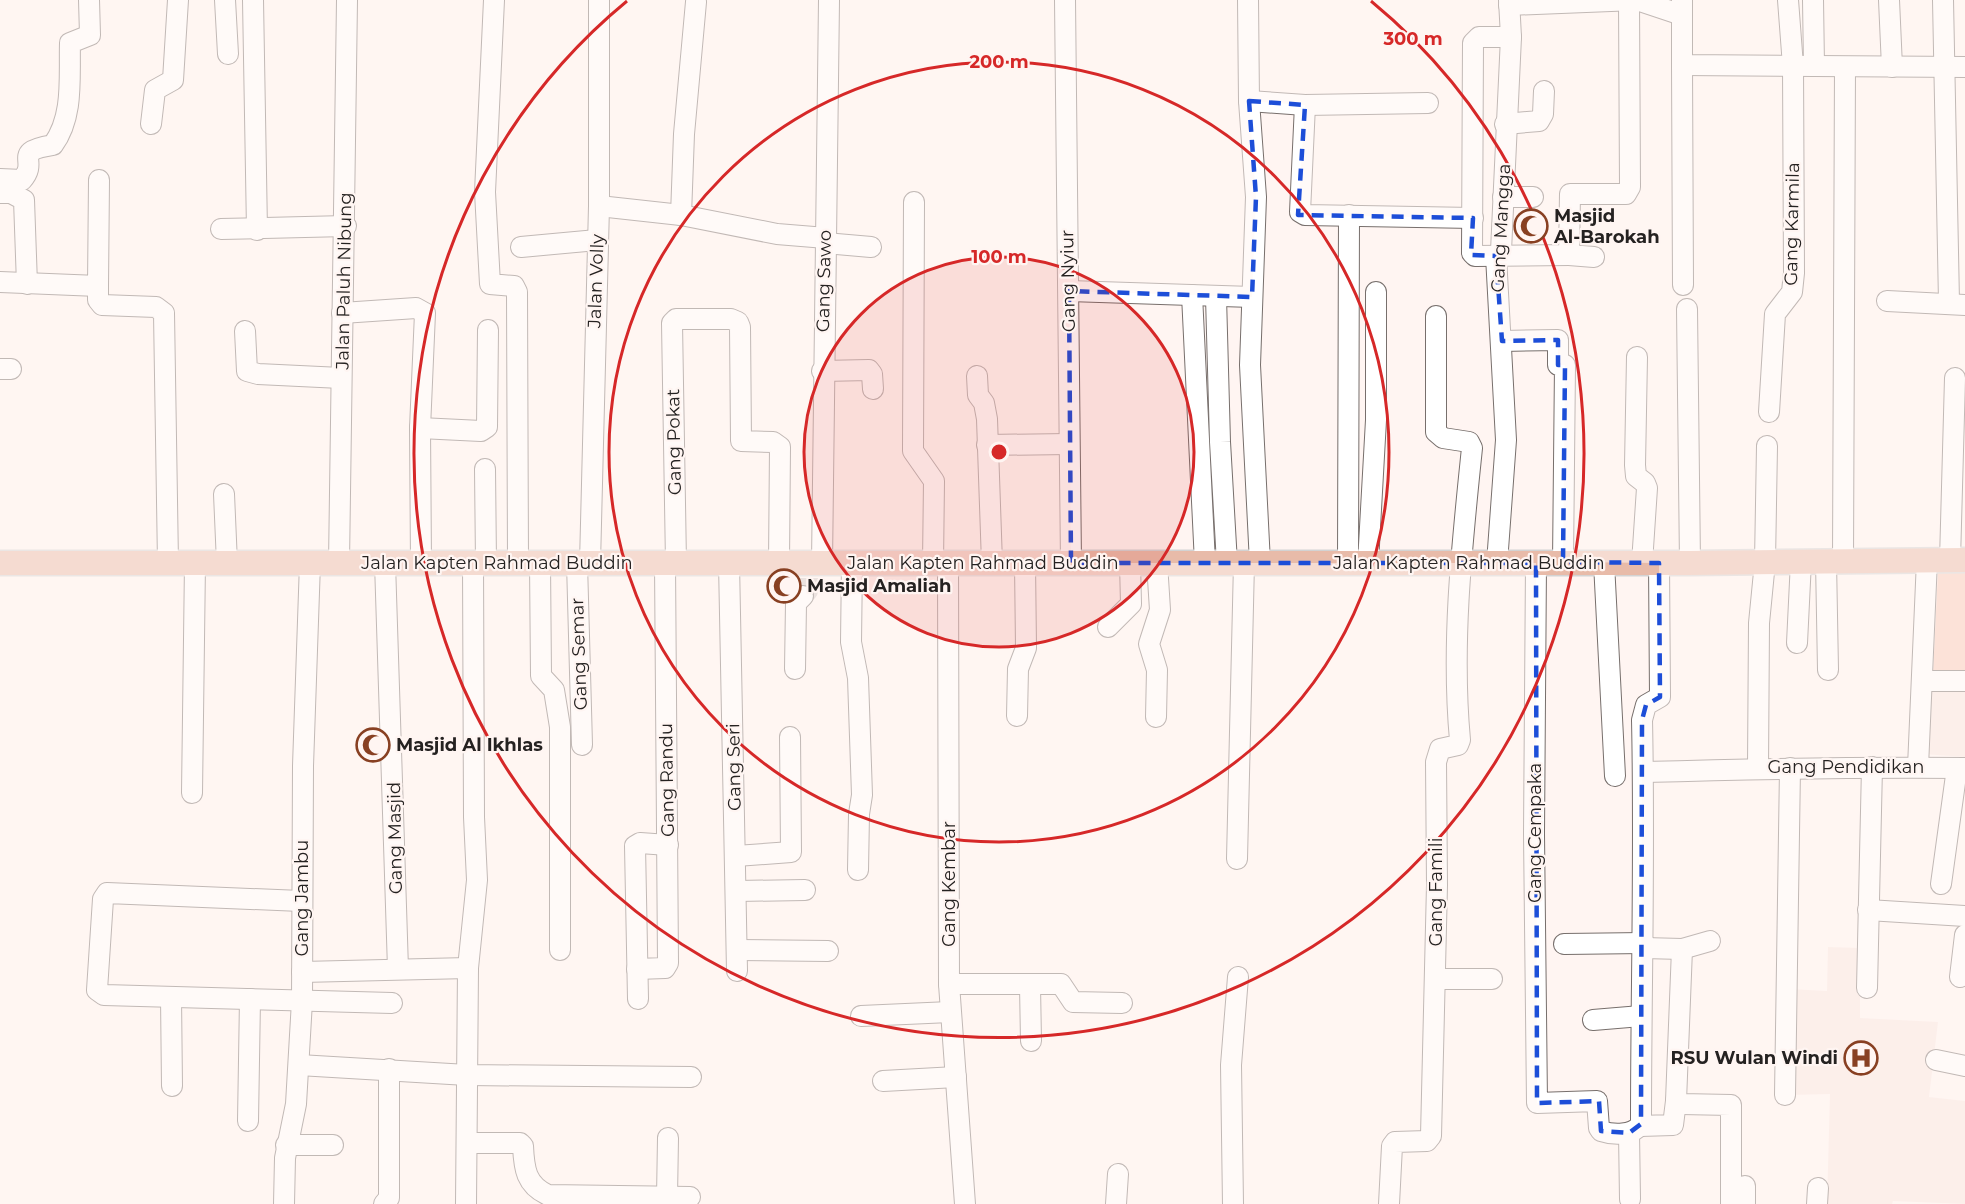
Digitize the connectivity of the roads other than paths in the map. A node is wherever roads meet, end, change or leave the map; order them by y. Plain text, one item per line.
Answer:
1 (89, 0) edge
2 (178, 0) edge
3 (225, 0) edge
4 (253, 0) edge
5 (347, 0) edge
6 (494, 0) edge
7 (599, 0) edge
8 (829, 0) edge
9 (1065, 0) edge
10 (1248, 0) edge
11 (1637, 0) edge
12 (1788, 0) edge
13 (1813, 0) edge
14 (1889, 0) edge
15 (1943, 0) edge
16 (1605, 1) edge
17 (1629, 1) edge
18 (696, 2) dead end
19 (1509, 2) edge
20 (1561, 2) edge
21 (1682, 8) edge
22 (1511, 37) junction
23 (228, 54) dead end
24 (1682, 65) junction
25 (1814, 65) junction
26 (1793, 66) junction
27 (1845, 67) junction
28 (1893, 67) junction
29 (1944, 67) junction
30 (1965, 67) edge
31 (1544, 91) dead end
32 (1249, 101) junction
33 (1428, 103) dead end
34 (1305, 105) junction
35 (152, 124) dead end
36 (1505, 124) junction
37 (0, 179) edge
38 (99, 180) dead end
39 (0, 193) edge
40 (1503, 196) junction
41 (1533, 197) dead end
42 (914, 202) dead end
43 (599, 207) junction
44 (681, 215) junction
45 (1349, 215) junction
46 (1473, 218) junction
47 (346, 226) junction
48 (221, 229) dead end
49 (257, 230) junction
50 (597, 240) junction
51 (826, 241) junction
52 (521, 247) dead end
53 (872, 248) dead end
54 (1569, 255) junction
55 (1496, 256) junction
56 (1594, 257) dead end
57 (0, 282) edge
58 (27, 284) junction
59 (1683, 285) dead end
60 (98, 286) junction
61 (1069, 291) junction
62 (1376, 292) dead end
63 (1192, 295) junction
64 (1216, 297) junction
65 (1251, 297) junction
66 (1887, 301) dead end
67 (1957, 304) edge
68 (1687, 309) dead end
69 (342, 310) junction
70 (1436, 315) dead end
71 (488, 330) dead end
72 (245, 331) dead end
73 (1502, 341) junction
74 (1637, 357) dead end
75 (822, 371) junction
76 (977, 376) dead end
77 (341, 378) junction
78 (1955, 378) dead end
79 (873, 389) dead end
80 (1769, 412) dead end
81 (420, 428) junction
82 (1069, 444) junction
83 (987, 445) junction
84 (1767, 446) dead end
85 (485, 469) dead end
86 (224, 494) dead end
87 (1947, 560) edge
88 (1801, 561) junction
89 (1835, 561) junction
90 (1563, 562) junction
91 (1708, 562) junction
92 (1765, 562) junction
93 (0, 563) edge
94 (168, 563) junction
95 (195, 563) junction
96 (226, 563) junction
97 (310, 563) junction
98 (339, 563) junction
99 (386, 563) junction
100 (421, 563) junction
101 (479, 563) junction
102 (529, 563) junction
103 (583, 563) junction
104 (670, 563) junction
105 (729, 563) junction
106 (779, 563) junction
107 (852, 563) junction
108 (940, 563) junction
109 (992, 563) junction
110 (1025, 563) junction
111 (1071, 563) junction
112 (1130, 563) junction
113 (1157, 563) junction
114 (1234, 563) junction
115 (1358, 563) junction
116 (1460, 563) junction
117 (1497, 563) junction
118 (1536, 563) junction
119 (1604, 563) junction
120 (1650, 563) junction
121 (812, 567) junction
122 (803, 596) tunnel mouth
123 (1108, 627) dead end
124 (1797, 643) dead end
125 (795, 669) dead end
126 (1828, 669) dead end
127 (1923, 681) junction
128 (1965, 681) edge
129 (1017, 716) dead end
130 (1156, 717) dead end
131 (790, 737) dead end
132 (582, 746) dead end
133 (1872, 766) junction
134 (1918, 767) junction
135 (1758, 768) junction
136 (1790, 768) junction
137 (1961, 768) edge
138 (1643, 772) junction
139 (1615, 776) dead end
140 (192, 793) dead end
141 (668, 844) junction
142 (736, 856) junction
143 (1238, 859) dead end
144 (858, 870) dead end
145 (1941, 884) dead end
146 (805, 890) dead end
147 (736, 891) junction
148 (301, 901) junction
149 (1868, 910) junction
150 (1965, 916) edge
151 (1965, 935) edge
152 (1710, 941) dead end
153 (1564, 944) dead end
154 (1644, 945) junction
155 (1682, 949) junction
156 (560, 950) dead end
157 (737, 950) junction
158 (828, 951) dead end
159 (468, 968) junction
160 (398, 969) junction
161 (637, 969) junction
162 (302, 972) junction
163 (737, 972) dead end
164 (1238, 976) dead end
165 (1960, 977) dead end
166 (1436, 979) junction
167 (1492, 980) dead end
168 (949, 984) junction
169 (1030, 986) junction
170 (1866, 988) dead end
171 (171, 997) junction
172 (250, 999) junction
173 (638, 999) dead end
174 (302, 1001) junction
175 (392, 1003) dead end
176 (1122, 1003) dead end
177 (950, 1012) junction
178 (861, 1016) dead end
179 (1641, 1016) junction
180 (1593, 1020) dead end
181 (1031, 1041) dead end
182 (1936, 1060) dead end
183 (299, 1065) junction
184 (1965, 1066) edge
185 (389, 1069) junction
186 (467, 1075) junction
187 (691, 1077) dead end
188 (956, 1077) junction
189 (883, 1080) dead end
190 (171, 1086) dead end
191 (1785, 1095) dead end
192 (1676, 1101) junction
193 (248, 1121) dead end
194 (1634, 1130) junction
195 (668, 1138) dead end
196 (467, 1143) junction
197 (286, 1145) junction
198 (333, 1145) dead end
199 (1118, 1173) dead end
200 (667, 1197) junction
201 (690, 1197) dead end
202 (1630, 1199) dead end
203 (627, 1200) edge
204 (284, 1204) edge
205 (384, 1204) edge
206 (466, 1204) edge
207 (965, 1204) edge
208 (1116, 1204) edge
209 (1229, 1204) edge
210 (1389, 1204) edge
211 (1731, 1204) edge

1 - 37 street
2 - 35 street
3 - 23 street
4 - 49 street
5 - 47 street, Jalan Paluh Nibung
6 - 102 street
7 - 43 street, Jalan Volly
8 - 51 street, Gang Sawo
9 - 61 street, Gang Nyiur
10 - 32 street
11 - 17 street
11 - 21 street
12 - 26 street, Gang Karmila
13 - 25 street
14 - 28 street
15 - 29 street
16 - 17 street
16 - 20 street
17 - 54 street
18 - 44 street
19 - 20 street
19 - 22 street, Gang Mangga
21 - 24 street
22 - 36 street, Gang Mangga
22 - 46 street
24 - 26 street
24 - 59 street
25 - 26 street
25 - 27 street
26 - 80 street, Gang Karmila
27 - 28 street
27 - 89 street
28 - 29 street
29 - 30 street
29 - 67 street
31 - 36 street
32 - 34 street
32 - 65 street
33 - 34 street
34 - 45 street
36 - 40 street, Gang Mangga
38 - 60 street
39 - 58 street
40 - 41 street
40 - 55 street, Gang Mangga
42 - 108 street, Gang Kembar
43 - 44 street
43 - 50 street, Jalan Volly
44 - 51 street
45 - 46 street
45 - 115 street
46 - 55 street
47 - 49 street
47 - 69 street, Jalan Paluh Nibung
48 - 49 street
50 - 52 street
50 - 103 street, Jalan Volly
51 - 53 street
51 - 75 street, Gang Sawo
54 - 55 street
54 - 56 street
55 - 73 street, Gang Mangga
57 - 58 street
58 - 60 street
60 - 94 street
61 - 63 street
61 - 82 street, Gang Nyiur
62 - 115 street
63 - 64 street
63 - 114 street
64 - 65 street
64 - 114 street
65 - 114 street
66 - 67 street
68 - 91 street
69 - 77 street, Jalan Paluh Nibung
69 - 81 street
70 - 116 street
71 - 81 street
72 - 77 street
73 - 90 street
73 - 117 street, Gang Mangga
74 - 120 street
75 - 79 street
75 - 121 street, Gang Sawo
76 - 83 street
77 - 98 street, Jalan Paluh Nibung
78 - 87 street
81 - 100 street
82 - 83 street
82 - 111 street, Gang Nyiur
83 - 109 street
84 - 92 street
85 - 101 street
86 - 96 street
87 - 89 main road, Jalan Kapten Rahmad Buddin
87 - 127 street
88 - 89 main road, Jalan Kapten Rahmad Buddin
88 - 92 main road, Jalan Kapten Rahmad Buddin
88 - 124 street
89 - 126 street
90 - 118 main road, Jalan Kapten Rahmad Buddin
90 - 119 main road, Jalan Kapten Rahmad Buddin
91 - 92 main road, Jalan Kapten Rahmad Buddin
91 - 120 main road, Jalan Kapten Rahmad Buddin
92 - 135 street
93 - 94 main road, Jalan Kapten Rahmad Buddin
94 - 95 main road, Jalan Kapten Rahmad Buddin
95 - 96 main road, Jalan Kapten Rahmad Buddin
95 - 140 street
96 - 97 main road, Jalan Kapten Rahmad Buddin
97 - 98 main road, Jalan Kapten Rahmad Buddin
97 - 148 street, Gang Jambu
98 - 99 main road, Jalan Kapten Rahmad Buddin
99 - 100 main road, Jalan Kapten Rahmad Buddin
99 - 160 street, Gang Masjid
100 - 101 main road, Jalan Kapten Rahmad Buddin
101 - 102 main road, Jalan Kapten Rahmad Buddin
101 - 159 street
102 - 103 main road, Jalan Kapten Rahmad Buddin
102 - 156 street
103 - 104 main road, Jalan Kapten Rahmad Buddin
103 - 132 street, Gang Semar
104 - 105 main road, Jalan Kapten Rahmad Buddin
104 - 106 street, Gang Pokat
104 - 141 street, Gang Randu
105 - 106 main road, Jalan Kapten Rahmad Buddin
105 - 142 street, Gang Seri
106 - 121 main road, Jalan Kapten Rahmad Buddin
107 - 108 main road, Jalan Kapten Rahmad Buddin
107 - 121 main road, Jalan Kapten Rahmad Buddin
107 - 144 street
108 - 109 main road, Jalan Kapten Rahmad Buddin
108 - 168 street, Gang Kembar
109 - 110 main road, Jalan Kapten Rahmad Buddin
110 - 111 main road, Jalan Kapten Rahmad Buddin
110 - 129 street
111 - 112 main road, Jalan Kapten Rahmad Buddin
112 - 113 main road, Jalan Kapten Rahmad Buddin
112 - 123 street
113 - 114 main road, Jalan Kapten Rahmad Buddin
113 - 130 street
114 - 115 main road, Jalan Kapten Rahmad Buddin
114 - 143 street
115 - 116 main road, Jalan Kapten Rahmad Buddin
116 - 117 main road, Jalan Kapten Rahmad Buddin
116 - 166 street, Gang Famili
117 - 118 main road, Jalan Kapten Rahmad Buddin
118 - 194 street, Gang Cempaka
119 - 120 main road, Jalan Kapten Rahmad Buddin
119 - 139 street
120 - 138 street
122 - 125 street
127 - 128 street
127 - 134 street
131 - 142 street
133 - 134 street, Gang Pendidikan
133 - 136 street, Gang Pendidikan
133 - 149 street
134 - 137 street, Gang Pendidikan
135 - 136 street, Gang Pendidikan
135 - 138 street, Gang Pendidikan
136 - 191 street
137 - 145 street
138 - 154 street
141 - 161 street, Gang Randu
141 - 161 street
142 - 147 street, Gang Seri
146 - 147 street
147 - 157 street, Gang Seri
148 - 162 street, Gang Jambu
148 - 171 street
149 - 150 street
149 - 170 street
151 - 165 street
152 - 155 street
153 - 154 street
154 - 155 street
154 - 179 street
155 - 192 street
157 - 158 street
157 - 163 street, Gang Seri
159 - 160 street
159 - 186 street
160 - 162 street
161 - 173 street
162 - 174 street, Gang Jambu
164 - 209 street
166 - 167 street
166 - 210 street, Gang Famili
168 - 169 street
168 - 177 street, Gang Kembar
169 - 176 street
169 - 181 street
171 - 172 street
171 - 190 street
172 - 174 street
172 - 193 street
174 - 175 street
174 - 183 street, Gang Jambu
177 - 178 street
177 - 188 street, Gang Kembar
179 - 180 street
179 - 194 street
182 - 184 street
183 - 185 street
183 - 197 street, Gang Jambu
185 - 186 street
185 - 205 street
186 - 187 street
186 - 196 street
188 - 189 street
188 - 207 street, Gang Kembar
192 - 194 street
192 - 211 street
194 - 202 street
195 - 200 street
196 - 203 street
196 - 206 street
197 - 198 street
197 - 204 street, Gang Jambu
199 - 208 street
200 - 201 street
200 - 203 street

